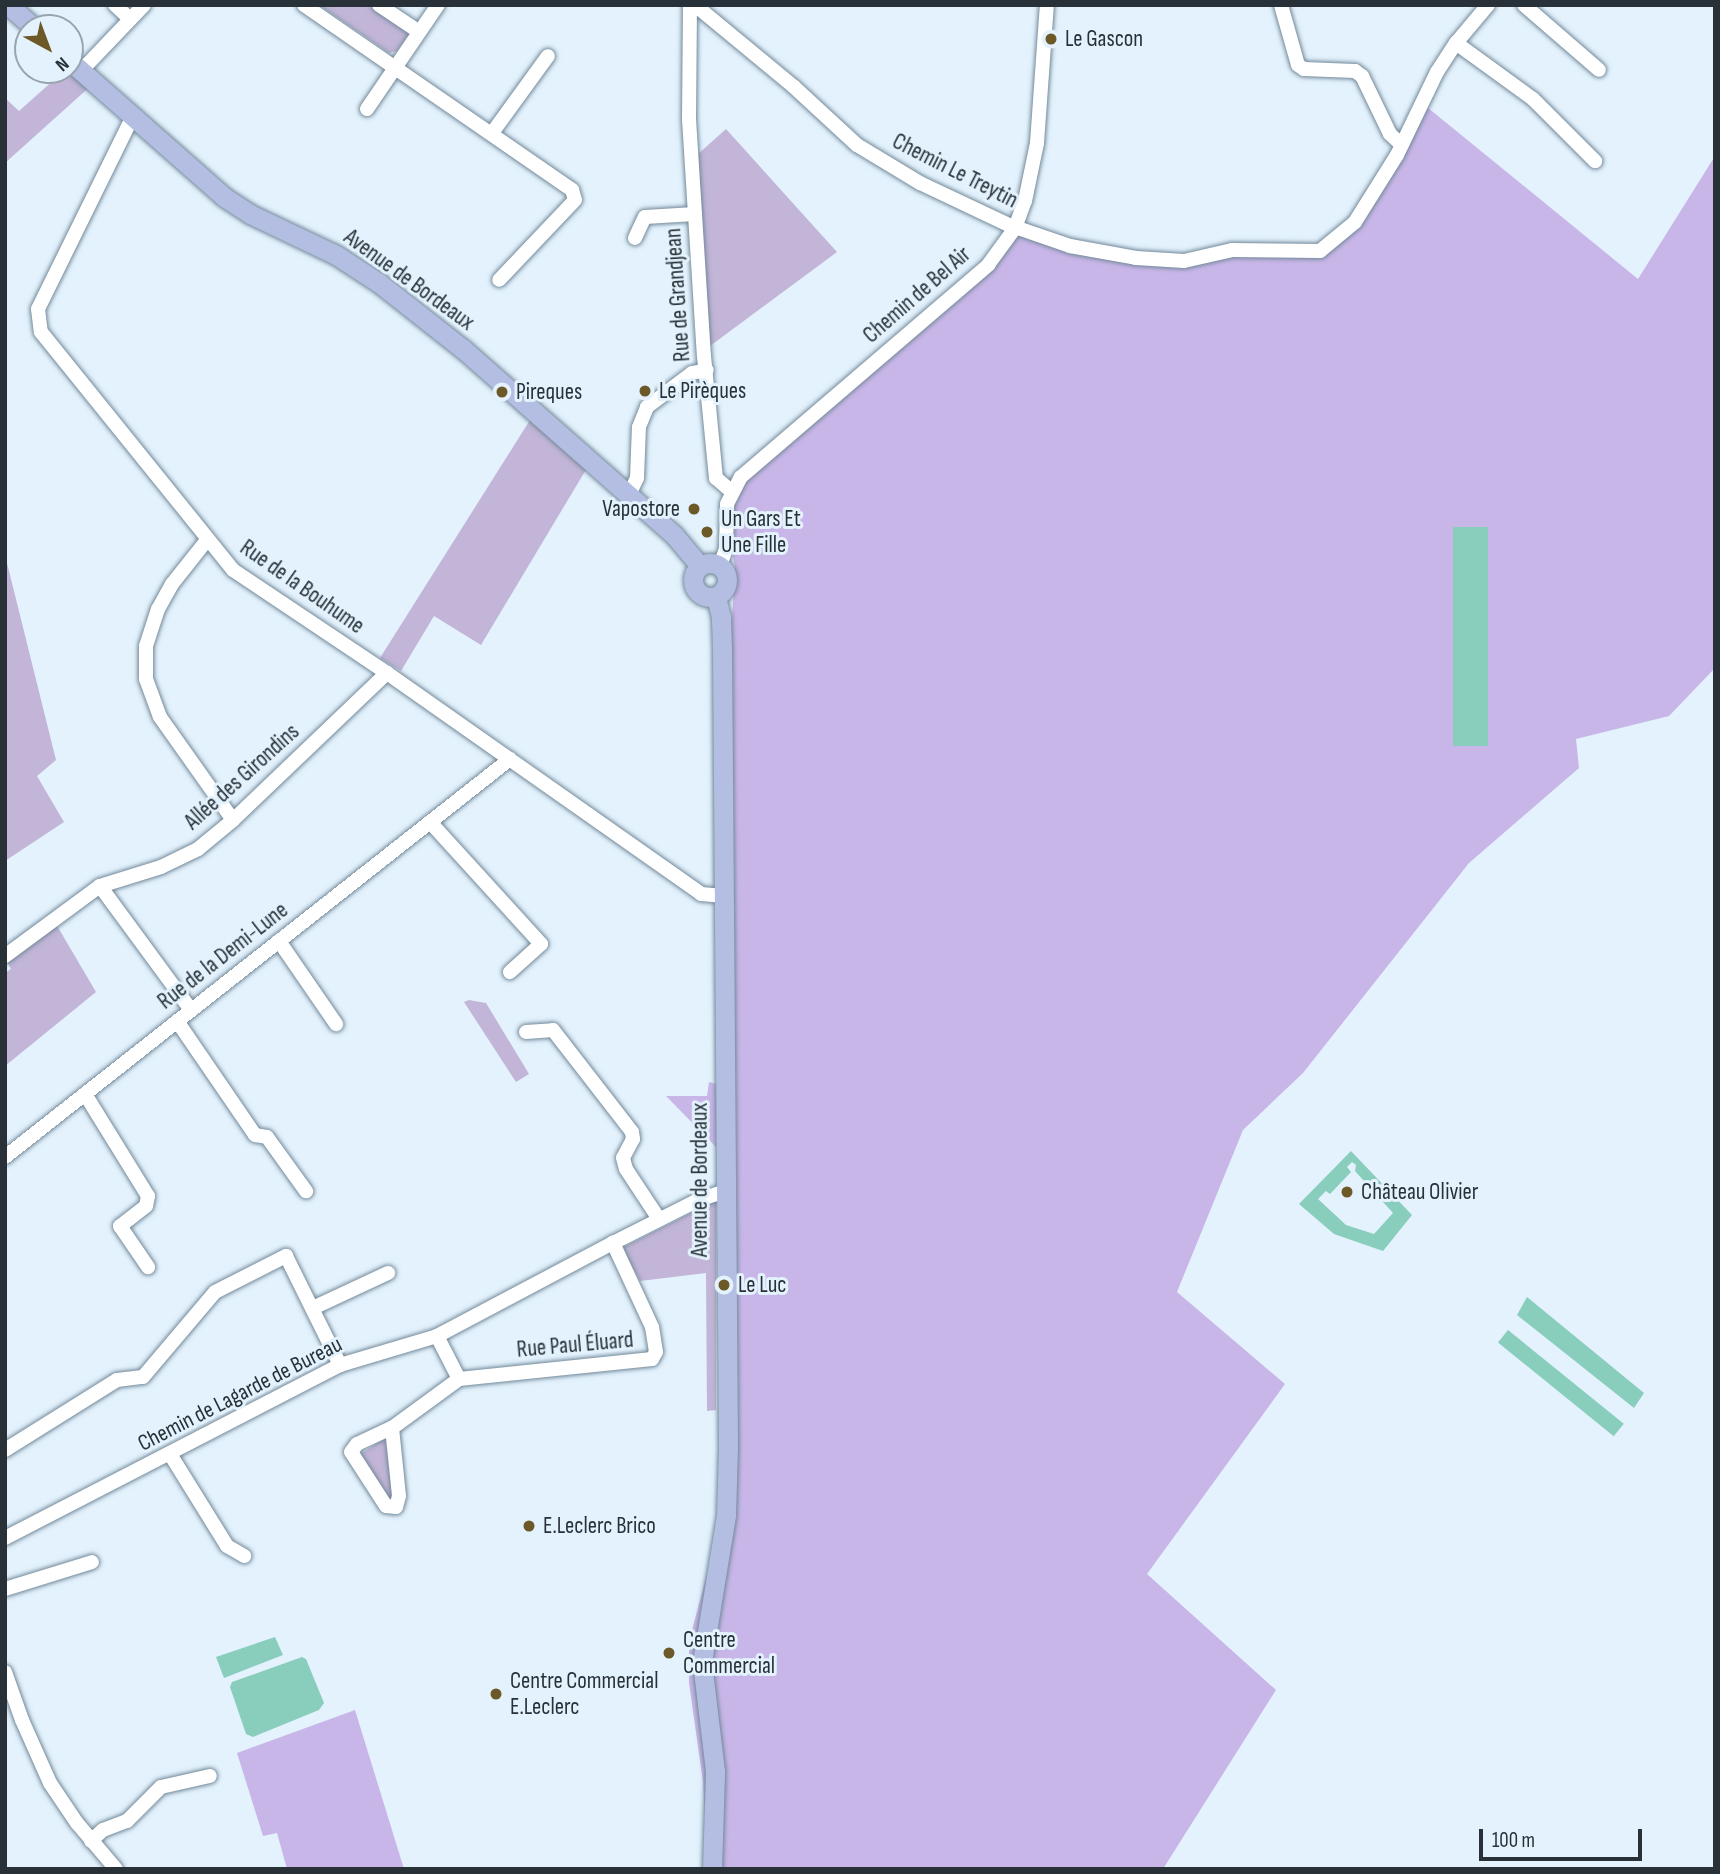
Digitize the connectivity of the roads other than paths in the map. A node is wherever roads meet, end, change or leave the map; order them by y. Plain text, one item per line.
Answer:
1 (115, 5) edge
2 (144, 5) edge
3 (304, 5) edge
4 (379, 5) edge
5 (438, 5) edge
6 (692, 5) edge
7 (1047, 5) edge
8 (1281, 5) edge
9 (1488, 5) edge
10 (1524, 5) edge
11 (129, 18) junction
12 (418, 31) junction
13 (1456, 43) junction
14 (548, 56) dead end
15 (84, 59) edge
16 (394, 68) junction
17 (1599, 70) dead end
18 (84, 73) edge
19 (367, 108) dead end
20 (133, 116) junction
21 (492, 133) junction
22 (1402, 145) junction
23 (1595, 161) dead end
24 (695, 214) junction
25 (1015, 228) junction
26 (635, 238) dead end
27 (499, 280) dead end
28 (705, 363) junction
29 (731, 491) junction
30 (629, 495) junction
31 (207, 540) junction
32 (700, 566) junction
33 (720, 566) junction
34 (716, 597) junction
35 (387, 673) junction
36 (510, 759) junction
37 (233, 820) junction
38 (430, 822) junction
39 (100, 886) junction
40 (724, 896) junction
41 (279, 941) junction
42 (5, 956) edge
43 (510, 972) dead end
44 (191, 1010) junction
45 (177, 1021) junction
46 (336, 1024) dead end
47 (526, 1032) dead end
48 (85, 1094) junction
49 (5, 1157) edge
50 (306, 1191) dead end
51 (724, 1191) junction
52 (659, 1219) junction
53 (613, 1243) junction
54 (148, 1267) dead end
55 (388, 1273) dead end
56 (313, 1308) junction
57 (437, 1336) junction
58 (340, 1365) junction
59 (459, 1379) junction
60 (392, 1428) junction
61 (5, 1450) edge
62 (170, 1454) junction
63 (722, 1493) junction
64 (5, 1538) edge
65 (244, 1556) dead end
66 (92, 1562) dead end
67 (5, 1589) edge
68 (5, 1674) edge
69 (210, 1776) dead end
70 (91, 1841) junction
71 (117, 1869) edge
72 (710, 1869) edge

1 - 11 street
2 - 11 street
3 - 16 street
4 - 12 street
5 - 12 street
6 - 24 street, Rue de Grandjean
6 - 25 street, Chemin Le Treytin
7 - 25 street, Chemin de Bel Air
8 - 22 street
9 - 13 street, Chemin Le Treytin
10 - 17 street
11 - 15 street
12 - 16 street
13 - 22 street, Chemin Le Treytin
13 - 23 street
14 - 21 street
16 - 19 street
16 - 21 street
18 - 20 main road, Avenue de Bordeaux
20 - 30 main road, Avenue de Bordeaux
20 - 31 street, Rue de la Bouhume
21 - 27 street
22 - 25 street, Chemin Le Treytin
24 - 26 street, Rue de Grandjean
24 - 28 street, Rue de Grandjean
25 - 29 street, Chemin de Bel Air
28 - 29 street, Rue de Grandjean
28 - 30 street
29 - 33 street
30 - 32 main road, Avenue de Bordeaux
31 - 35 street, Rue de la Bouhume
31 - 37 street
32 - 33 main road
32 - 34 main road
33 - 34 main road
34 - 40 main road, Avenue de Bordeaux
35 - 36 street, Rue de la Bouhume
35 - 37 street, Allée des Girondins
36 - 38 street, Rue de la Demi-Lune
36 - 40 street, Rue de la Bouhume
37 - 39 street, Allée des Girondins
38 - 41 street, Rue de la Demi-Lune
38 - 43 street
39 - 42 street, Allée des Girondins
39 - 44 street
40 - 51 main road, Avenue de Bordeaux
41 - 44 street, Rue de la Demi-Lune
41 - 46 street
44 - 45 street, Rue de la Demi-Lune
45 - 48 street, Rue de la Demi-Lune
45 - 50 street
47 - 52 street
48 - 49 street, Rue de la Demi-Lune
48 - 54 street
51 - 52 street, Chemin de Lagarde de Bureau
51 - 63 main road, Avenue de Bordeaux
52 - 53 street, Chemin de Lagarde de Bureau
53 - 57 street, Chemin de Lagarde de Bureau
53 - 59 street, Rue Paul Éluard
55 - 56 street
56 - 58 street
56 - 61 street
57 - 58 street, Chemin de Lagarde de Bureau
57 - 59 street
58 - 62 street, Chemin de Lagarde de Bureau
59 - 60 street
60 - 60 street
62 - 64 street, Chemin de Lagarde de Bureau
62 - 65 street
63 - 72 main road, Avenue de Bordeaux
63 - 72 main road, Avenue de Bordeaux
66 - 67 street
68 - 70 street
69 - 70 street
70 - 71 street

